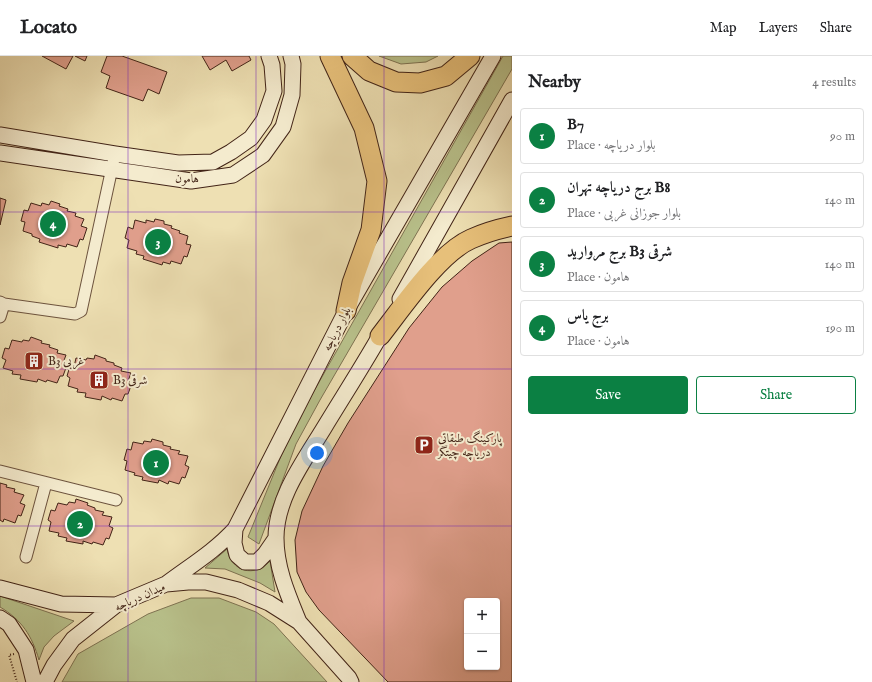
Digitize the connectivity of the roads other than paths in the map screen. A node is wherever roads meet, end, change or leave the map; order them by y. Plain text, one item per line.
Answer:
1 (269, 56) edge
2 (290, 56) edge
3 (330, 56) edge
4 (352, 56) edge
5 (470, 56) edge
6 (493, 56) edge
7 (512, 100) edge
8 (0, 135) edge
9 (0, 153) edge
10 (115, 154) junction
11 (112, 170) junction
12 (512, 226) edge
13 (2, 303) edge
14 (346, 311) junction
15 (0, 317) edge
16 (380, 336) junction
17 (0, 471) edge
18 (46, 483) junction
19 (116, 500) dead end
20 (235, 529) junction
21 (276, 538) junction
22 (26, 557) dead end
23 (166, 584) junction
24 (0, 588) edge
25 (116, 605) junction
26 (0, 618) edge
27 (299, 622) junction
28 (352, 681) edge
29 (34, 682) edge
30 (45, 682) edge

1 - 10 main road, هامون
2 - 11 main road, هامون
3 - 14 highway
4 - 5 highway
6 - 14 main road, بلوار دریاچه
7 - 16 main road
8 - 10 main road, هامون
9 - 11 main road, هامون
10 - 11 street
11 - 13 street
12 - 16 highway
13 - 15 street
14 - 20 main road, بلوار دریاچه
16 - 21 main road
17 - 18 street
18 - 19 street
18 - 22 street
20 - 21 main road
20 - 23 main road, بلوار دریاچه
21 - 27 main road
23 - 25 main road, میدان دریاچه
23 - 27 main road, میدان دریاچه
24 - 25 main road
25 - 30 main road, میدان دریاچه
26 - 29 main road
27 - 28 main road, میدان دریاچه

